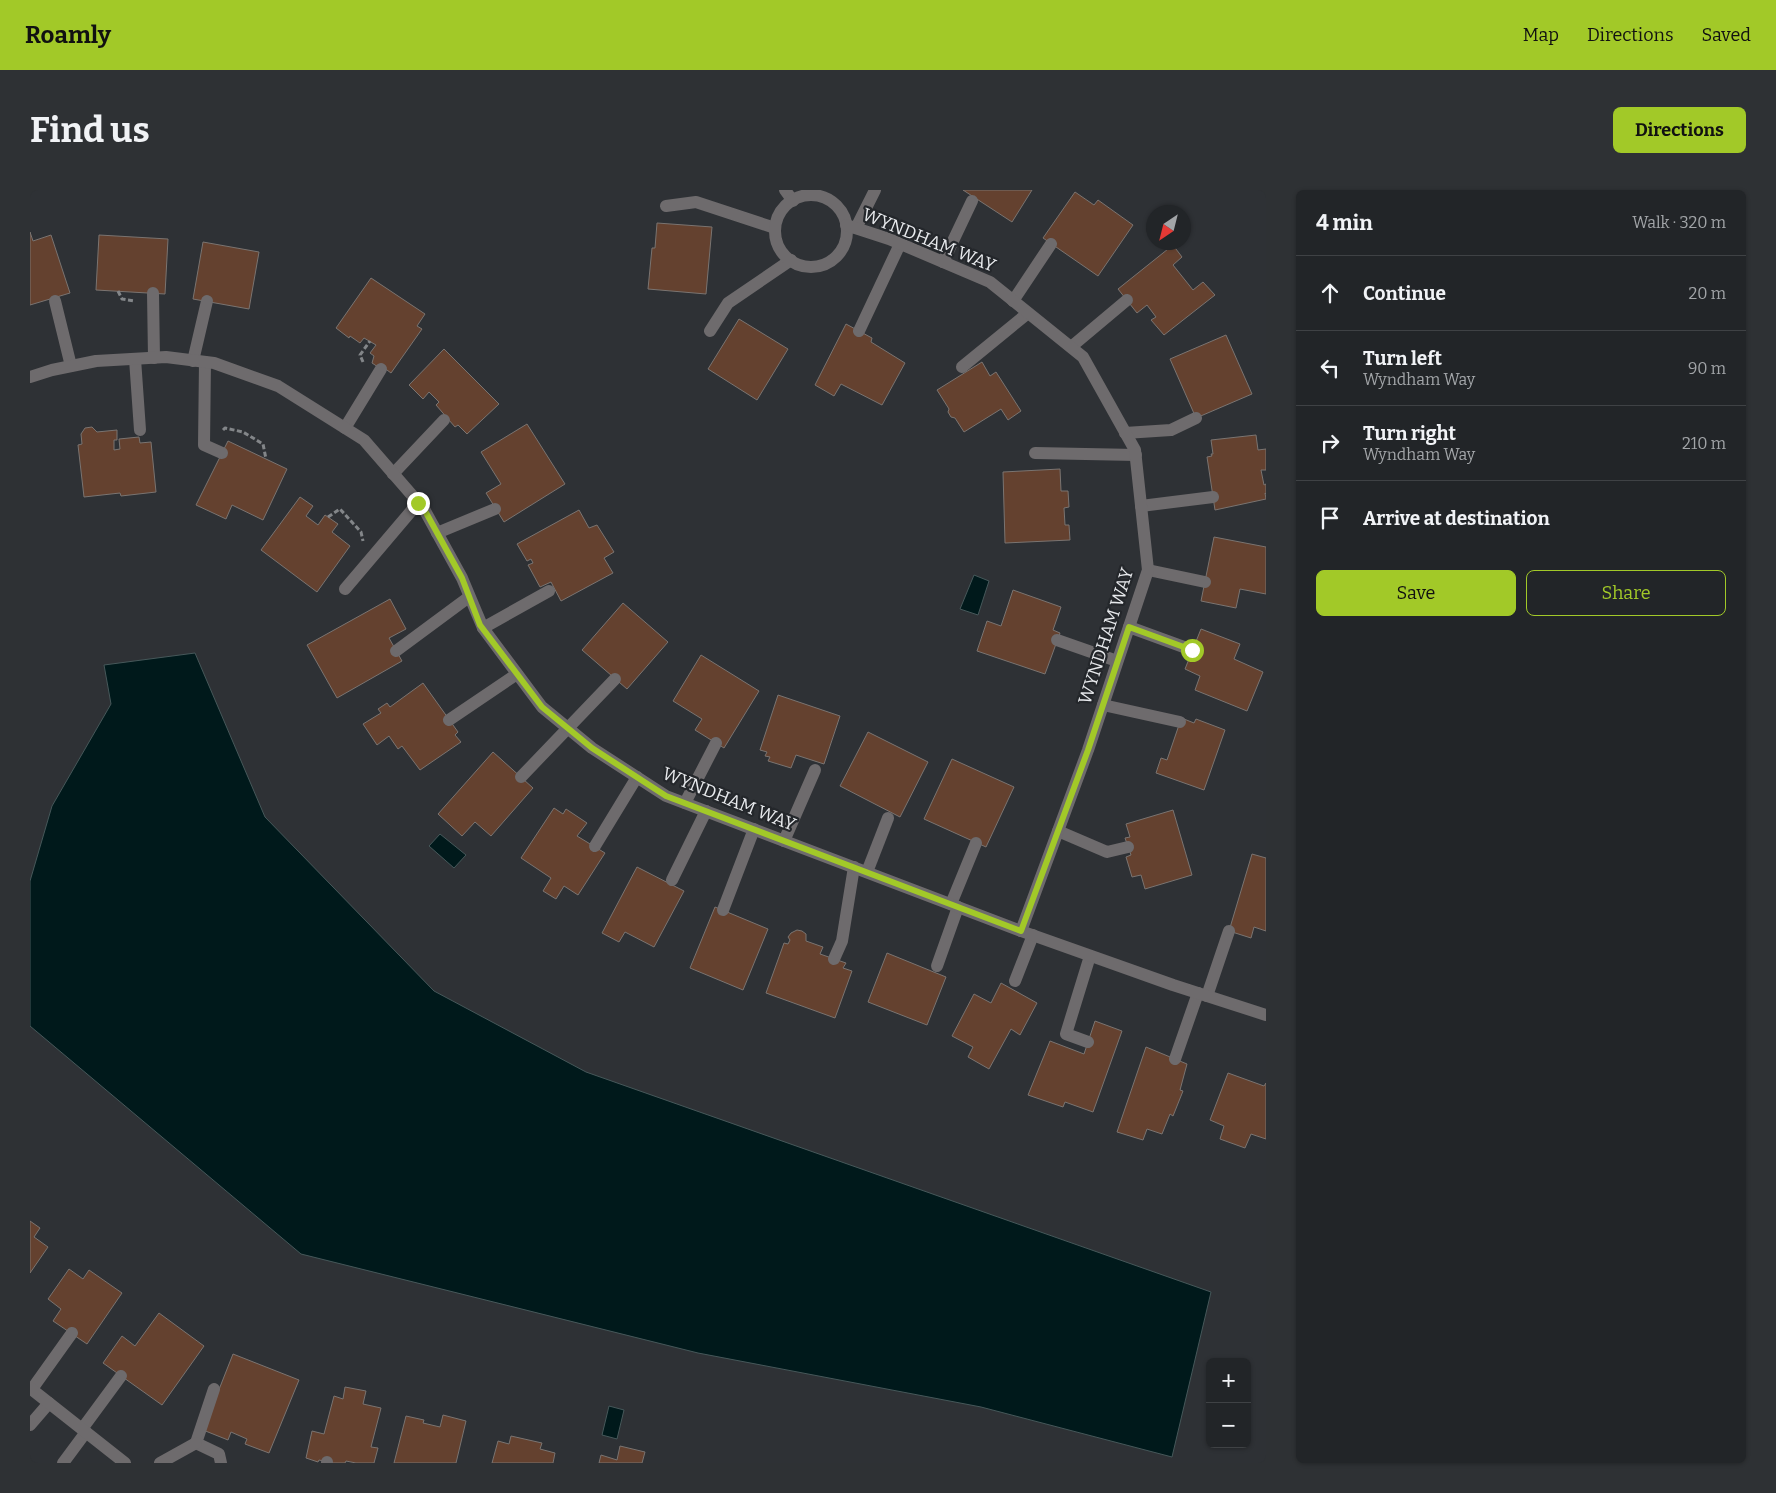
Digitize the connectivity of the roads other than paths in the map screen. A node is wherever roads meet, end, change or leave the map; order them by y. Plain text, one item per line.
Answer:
1 (785, 190) edge
2 (875, 190) edge
3 (811, 193) edge
4 (793, 200) junction
5 (972, 201) dead end
6 (666, 206) dead end
7 (851, 227) junction
8 (776, 228) junction
9 (900, 244) junction
10 (1051, 244) dead end
11 (791, 260) junction
12 (943, 262) junction
13 (153, 293) dead end
14 (1127, 300) dead end
15 (207, 301) dead end
16 (1013, 301) junction
17 (55, 302) dead end
18 (1028, 312) junction
19 (859, 330) dead end
20 (710, 331) dead end
21 (1071, 347) junction
22 (154, 358) junction
23 (135, 359) junction
24 (199, 361) junction
25 (71, 366) junction
26 (962, 368) dead end
27 (381, 369) dead end
28 (30, 377) edge
29 (1196, 418) dead end
30 (444, 420) dead end
31 (345, 428) junction
32 (140, 430) dead end
33 (1125, 433) junction
34 (216, 451) road end
35 (1034, 453) dead end
36 (1136, 455) junction
37 (393, 474) junction
38 (1213, 497) dead end
39 (418, 503) junction
40 (1141, 506) junction
41 (496, 509) dead end
42 (437, 533) junction
43 (1148, 570) junction
44 (1205, 582) dead end
45 (345, 589) dead end
46 (549, 591) dead end
47 (469, 598) junction
48 (1129, 627) junction
49 (483, 628) junction
50 (1057, 640) dead end
51 (1192, 650) dead end
52 (396, 651) dead end
53 (1117, 660) junction
54 (517, 674) junction
55 (615, 679) dead end
56 (1103, 705) junction
57 (449, 720) dead end
58 (1180, 722) dead end
59 (567, 728) junction
60 (716, 743) dead end
61 (815, 770) dead end
62 (521, 777) dead end
63 (637, 777) junction
64 (685, 803) junction
65 (706, 811) junction
66 (888, 818) dead end
67 (754, 829) junction
68 (1058, 831) junction
69 (784, 841) junction
70 (976, 843) dead end
71 (595, 846) dead end
72 (1128, 847) dead end
73 (854, 867) junction
74 (867, 872) junction
75 (672, 880) dead end
76 (955, 906) junction
77 (723, 910) dead end
78 (1229, 931) dead end
79 (1027, 933) junction
80 (1090, 956) junction
81 (834, 959) dead end
82 (936, 966) dead end
83 (1015, 981) dead end
84 (1203, 995) junction
85 (1266, 1015) edge
86 (1088, 1042) dead end
87 (1175, 1059) dead end
88 (72, 1334) dead end
89 (121, 1376) dead end
90 (31, 1389) edge
91 (214, 1389) dead end
92 (49, 1403) junction
93 (30, 1425) edge
94 (84, 1431) junction
95 (196, 1443) junction
96 (63, 1463) edge
97 (125, 1463) edge
98 (160, 1463) edge
99 (221, 1463) edge

1 - 4 street
2 - 7 street
3 - 4 street
3 - 7 street
4 - 8 street
5 - 12 street
6 - 8 street
7 - 9 street, WYNDHAM WAY
7 - 11 street
8 - 11 street
9 - 12 street, WYNDHAM WAY
9 - 19 street
10 - 16 street
11 - 20 street
12 - 16 street, WYNDHAM WAY
13 - 22 street
14 - 21 street
15 - 24 street
16 - 18 street, WYNDHAM WAY
17 - 25 street
18 - 21 street, WYNDHAM WAY
18 - 26 street
21 - 33 street, WYNDHAM WAY
22 - 23 street, WYNDHAM WAY
22 - 24 street, WYNDHAM WAY
23 - 25 street, WYNDHAM WAY
23 - 32 street
24 - 31 street, WYNDHAM WAY
24 - 34 street
25 - 28 street, WYNDHAM WAY
27 - 31 street
29 - 33 street
30 - 37 street
31 - 37 street, WYNDHAM WAY
33 - 36 street, WYNDHAM WAY
35 - 36 street
36 - 40 street, WYNDHAM WAY
37 - 39 street, WYNDHAM WAY
38 - 40 street
39 - 42 street, WYNDHAM WAY
39 - 45 street
40 - 43 street, WYNDHAM WAY
41 - 42 street
42 - 47 street, WYNDHAM WAY
43 - 44 street
43 - 48 street, WYNDHAM WAY
46 - 49 street
47 - 49 street, WYNDHAM WAY
47 - 52 street
48 - 51 street
48 - 53 street, WYNDHAM WAY
49 - 54 street, WYNDHAM WAY
50 - 53 street
53 - 56 street, WYNDHAM WAY
54 - 57 street
54 - 59 street, WYNDHAM WAY
55 - 59 street
56 - 58 street
56 - 68 street, WYNDHAM WAY
59 - 62 street
59 - 63 street, WYNDHAM WAY
60 - 64 street
61 - 69 street
63 - 64 street, WYNDHAM WAY
63 - 71 street
64 - 65 street, WYNDHAM WAY
65 - 67 street, WYNDHAM WAY
65 - 75 street
66 - 74 street
67 - 69 street, WYNDHAM WAY
67 - 77 street
68 - 72 street
68 - 79 street, WYNDHAM WAY
69 - 73 street, WYNDHAM WAY
70 - 76 street
73 - 74 street, WYNDHAM WAY
73 - 81 street
74 - 76 street, WYNDHAM WAY
76 - 79 street, WYNDHAM WAY
76 - 82 street
78 - 84 street
79 - 80 street, WYNDHAM WAY
79 - 83 street
80 - 84 street, WYNDHAM WAY
80 - 86 street
84 - 85 street, WYNDHAM WAY
84 - 87 street
88 - 90 street
89 - 94 street
90 - 92 street
91 - 95 street
92 - 93 street
92 - 94 street
94 - 96 street
94 - 97 street
95 - 98 street
95 - 99 street

